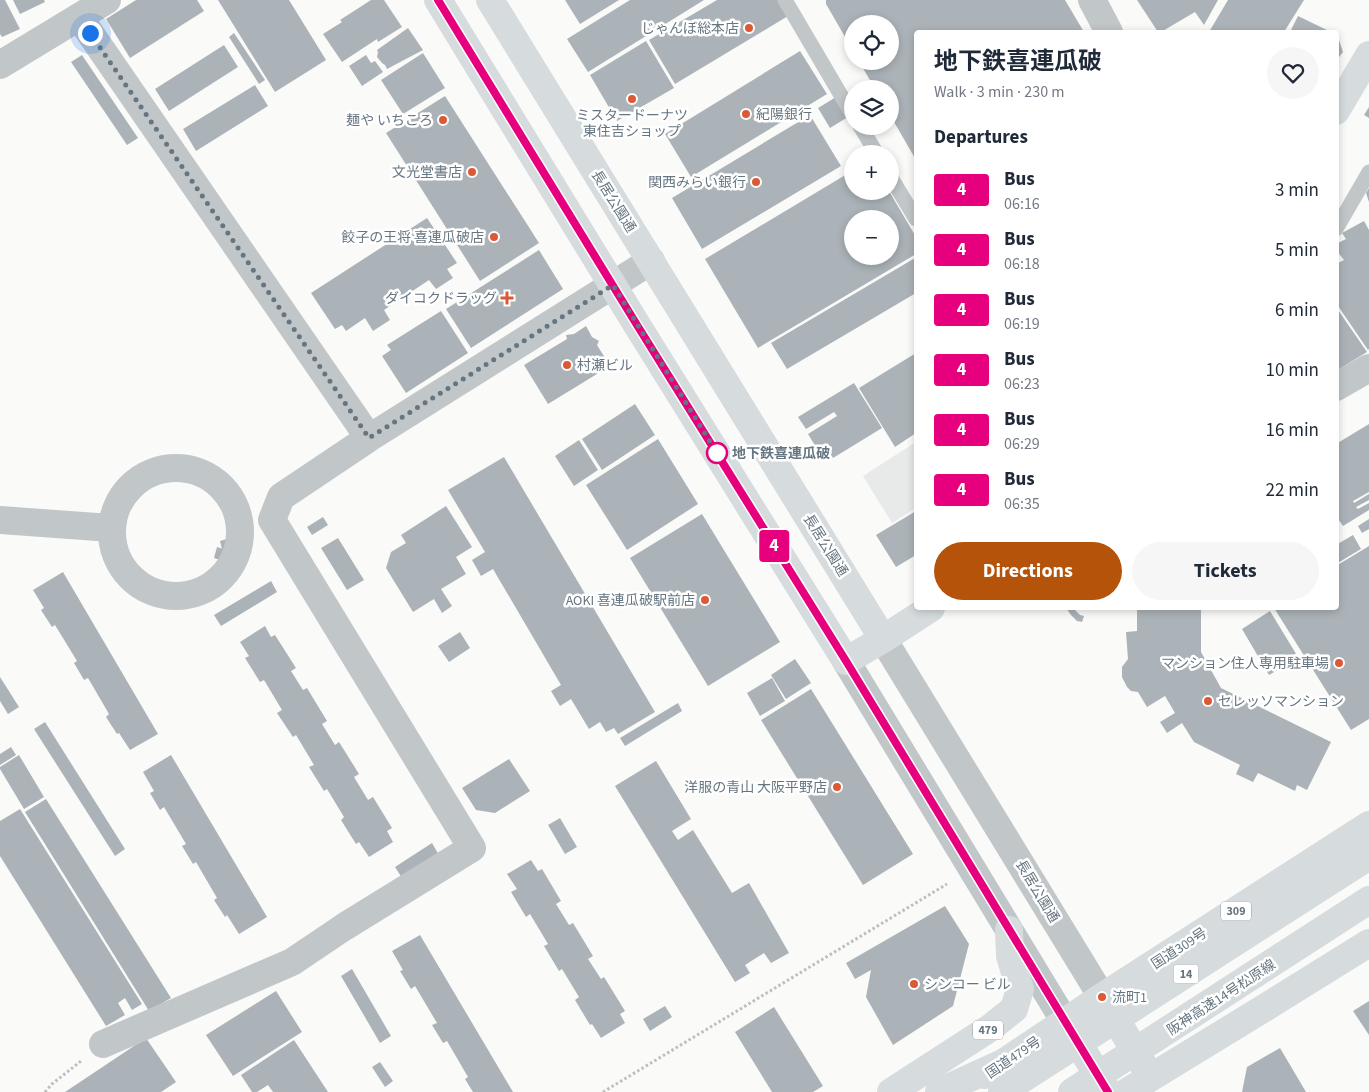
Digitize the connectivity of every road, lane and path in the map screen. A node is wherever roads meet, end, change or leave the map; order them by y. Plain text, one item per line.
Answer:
1 (106, 0) edge
2 (438, 0) edge
3 (490, 0) edge
4 (785, 0) edge
5 (1092, 0) edge
6 (79, 17) junction
7 (1108, 30) edge
8 (1369, 55) edge
9 (0, 65) edge
10 (844, 100) edge
11 (1339, 106) edge
12 (1369, 172) edge
13 (899, 191) edge
14 (914, 216) edge
15 (1339, 224) edge
16 (651, 261) junction
17 (613, 285) junction
18 (1369, 368) edge
19 (1339, 385) edge
20 (369, 438) junction
21 (0, 520) edge
22 (272, 520) junction
23 (111, 528) junction
24 (241, 530) junction
25 (927, 610) edge
26 (883, 638) junction
27 (846, 661) junction
28 (1369, 825) edge
29 (1369, 856) edge
30 (948, 884) dead end
31 (1369, 900) edge
32 (1009, 930) junction
33 (1369, 943) edge
34 (1102, 997) junction
35 (1065, 1022) junction
36 (103, 1044) joint
37 (1005, 1062) junction
38 (1156, 1085) edge
39 (45, 1092) edge
40 (603, 1092) edge
41 (892, 1092) edge
42 (939, 1092) edge
43 (960, 1092) edge
44 (1002, 1092) edge
45 (1072, 1092) edge
46 (1108, 1092) edge
47 (1127, 1092) edge

1 - 6 street
2 - 17 main road
3 - 16 main road, 長居公園通
4 - 10 lane
5 - 7 street
6 - 9 street
6 - 20 street
8 - 11 main road
12 - 15 lane
13 - 14 lane
16 - 17 street
16 - 26 main road, 長居公園通
17 - 20 street
17 - 27 main road
18 - 19 street
20 - 22 street
21 - 23 street
22 - 24 street
22 - 36 street
23 - 24 street
23 - 24 street
25 - 26 main road
26 - 27 main road
26 - 34 street, 長居公園通
27 - 32 street
28 - 34 main road, 国道309号 / 309
29 - 44 main road, 14
30 - 40 path
31 - 45 main road, 阪神高速14号松原線
32 - 35 street
32 - 41 main road, 479
33 - 38 main road
34 - 35 main road, 国道309号 / 479
34 - 38 main road, 長居公園通
35 - 37 main road, 国道479号 / 479
35 - 46 main road
36 - 39 path
37 - 42 main road
37 - 43 main road, 国道479号 / 479
38 - 47 main road

